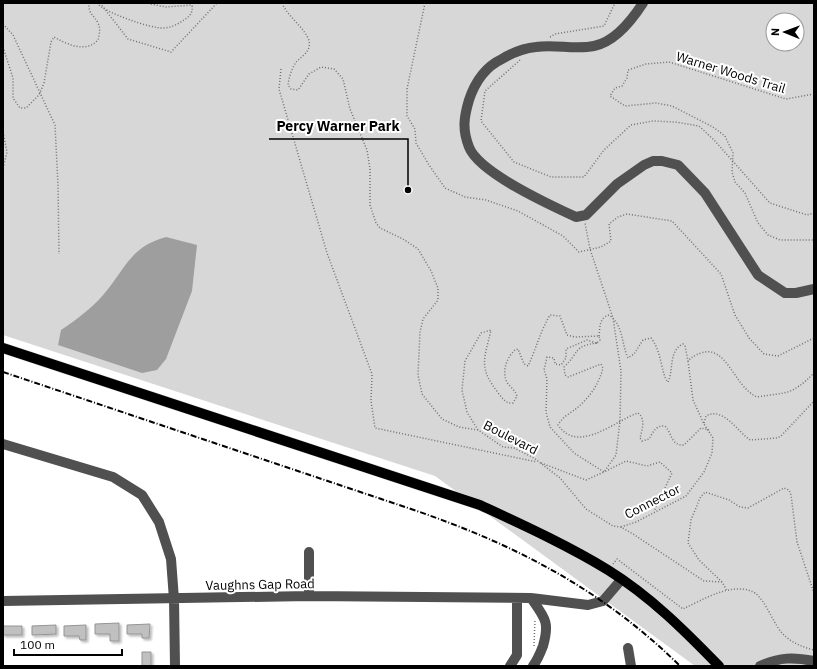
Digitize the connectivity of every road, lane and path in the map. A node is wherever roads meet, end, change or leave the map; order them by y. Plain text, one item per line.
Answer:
1 (89, 3) edge
2 (97, 3) edge
3 (100, 3) edge
4 (146, 3) edge
5 (216, 3) edge
6 (282, 3) edge
7 (615, 3) edge
8 (643, 3) edge
9 (102, 8) junction
10 (3, 24) edge
11 (549, 38) dead end
12 (3, 47) edge
13 (520, 60) dead end
14 (281, 69) dead end
15 (814, 94) edge
16 (39, 95) junction
17 (3, 132) edge
18 (732, 161) junction
19 (3, 168) edge
20 (814, 213) edge
21 (583, 215) junction
22 (814, 240) edge
23 (59, 254) dead end
24 (814, 289) edge
25 (613, 318) junction
26 (598, 336) junction
27 (597, 343) junction
28 (3, 348) edge
29 (689, 360) junction
30 (814, 373) edge
31 (814, 401) edge
32 (620, 421) junction
33 (704, 424) junction
34 (478, 430) junction
35 (709, 430) junction
36 (3, 444) edge
37 (539, 462) junction
38 (604, 472) junction
39 (654, 512) junction
40 (620, 527) junction
41 (309, 552) dead end
42 (608, 570) junction
43 (640, 575) junction
44 (621, 580) junction
45 (636, 580) dead end
46 (722, 582) junction
47 (727, 591) junction
48 (814, 593) edge
49 (309, 596) junction
50 (517, 598) junction
51 (531, 598) junction
52 (174, 599) junction
53 (3, 601) edge
54 (535, 614) dead end
55 (628, 648) dead end
56 (533, 649) dead end
57 (814, 650) edge
58 (814, 661) edge
59 (175, 666) edge
60 (510, 666) edge
61 (534, 666) edge
62 (631, 666) edge
63 (719, 666) edge
64 (760, 666) edge

1 - 16 path
2 - 9 path
3 - 9 path
4 - 9 path
5 - 9 path
6 - 34 path, Boulevard
7 - 11 path
8 - 21 street
10 - 16 path
12 - 16 path
13 - 18 path
14 - 37 path
15 - 18 path, Warner Woods Trail
16 - 23 path
17 - 19 path
18 - 20 path
18 - 22 path, Warner Woods Trail
21 - 24 street
21 - 25 path
25 - 26 path
25 - 29 path
25 - 32 path
26 - 27 path
26 - 34 path
27 - 32 path
27 - 38 path
28 - 42 main road
29 - 30 path
29 - 33 path
31 - 33 path
32 - 35 path
32 - 38 path
33 - 35 path
34 - 37 path, Boulevard
35 - 39 path, Connector
36 - 52 street
37 - 38 path
37 - 40 path, Boulevard
38 - 39 path
39 - 40 path, Connector
40 - 46 path, Boulevard
41 - 49 street
42 - 43 path
42 - 44 main road
43 - 45 path
43 - 47 path
44 - 51 street, Vaughns Gap Road
44 - 63 main road
46 - 47 path
46 - 48 path
47 - 57 path
49 - 50 street, Vaughns Gap Road
49 - 52 street, Vaughns Gap Road
50 - 51 street, Vaughns Gap Road
50 - 60 street
51 - 61 street
52 - 53 street, Vaughns Gap Road
52 - 59 street
54 - 56 path
55 - 62 street
58 - 64 street

